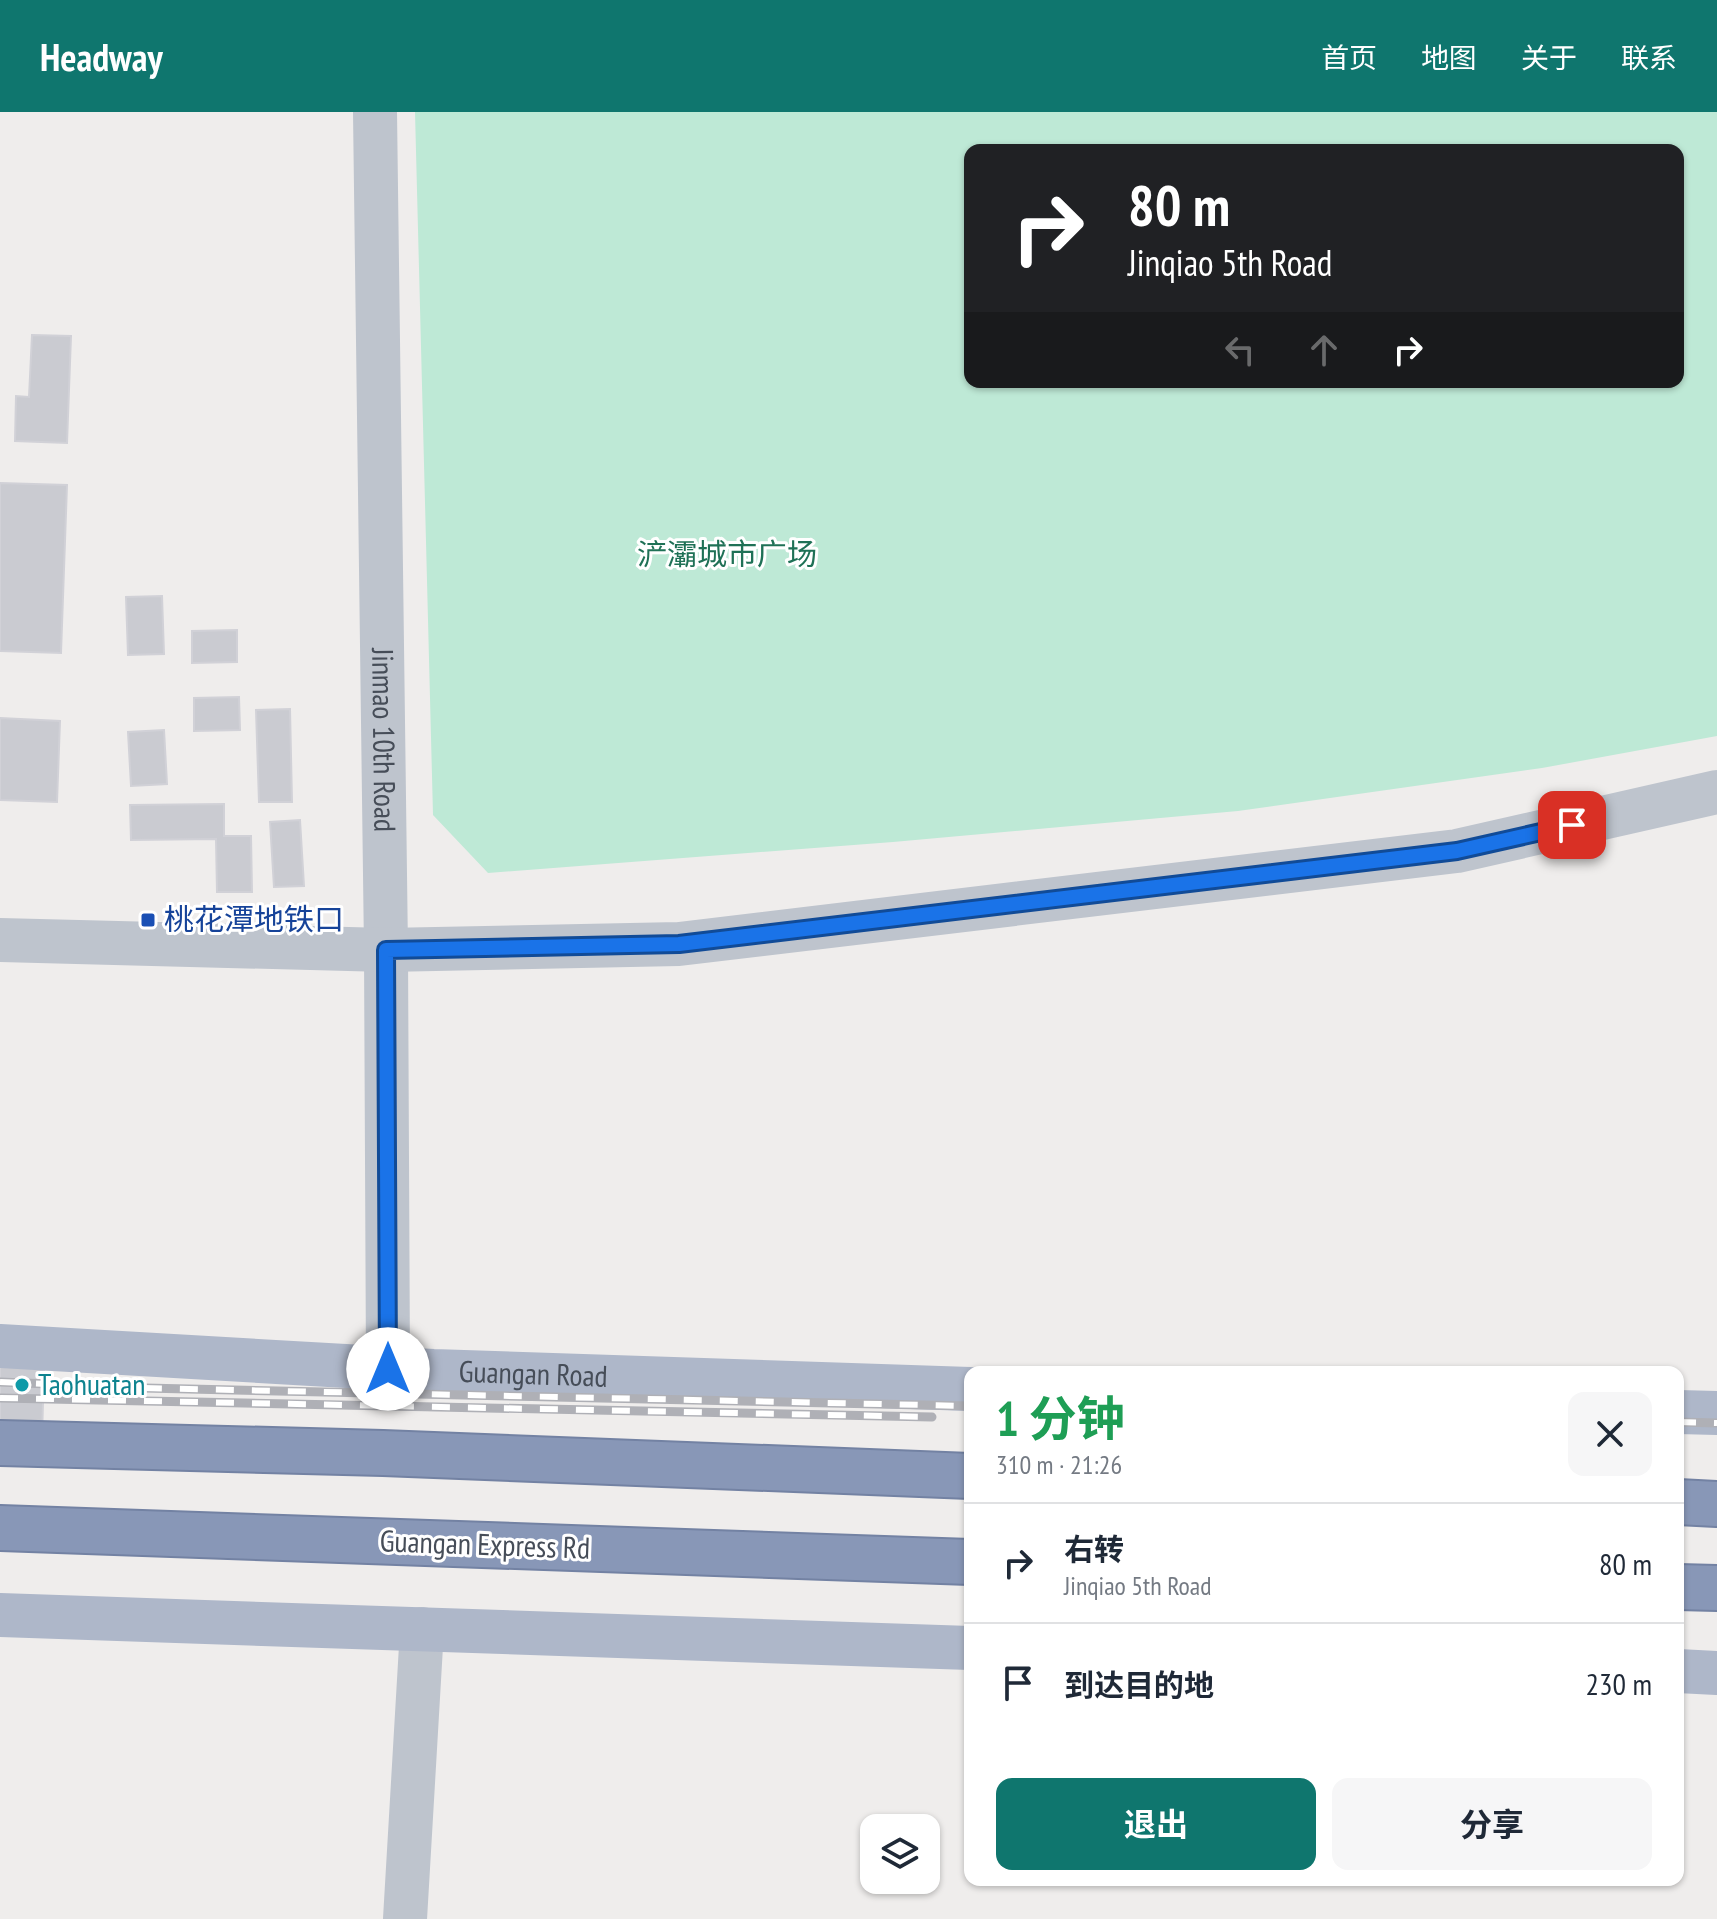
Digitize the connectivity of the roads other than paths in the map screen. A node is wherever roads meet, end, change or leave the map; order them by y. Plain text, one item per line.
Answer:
1 (375, 112) edge
2 (1717, 792) edge
3 (0, 940) edge
4 (386, 950) junction
5 (0, 1346) edge
6 (388, 1369) junction
7 (964, 1389) edge
8 (1684, 1412) edge
9 (1717, 1413) edge
10 (0, 1443) edge
11 (964, 1476) edge
12 (1684, 1502) edge
13 (1717, 1504) edge
14 (0, 1528) edge
15 (964, 1562) edge
16 (1684, 1587) edge
17 (1717, 1588) edge
18 (0, 1615) edge
19 (422, 1629) junction
20 (964, 1648) edge
21 (1684, 1671) edge
22 (1717, 1673) edge
23 (405, 1919) edge

1 - 4 street, Jinmao 10th Road
2 - 4 street
3 - 4 street
4 - 6 street, Jinmao 10th Road
5 - 6 main road, Guangan Road
6 - 7 main road, Guangan Road
8 - 9 main road
10 - 11 highway
12 - 13 highway
14 - 15 highway, Guangan Express Rd
16 - 17 highway
18 - 19 main road
19 - 20 main road
19 - 23 street
21 - 22 main road

